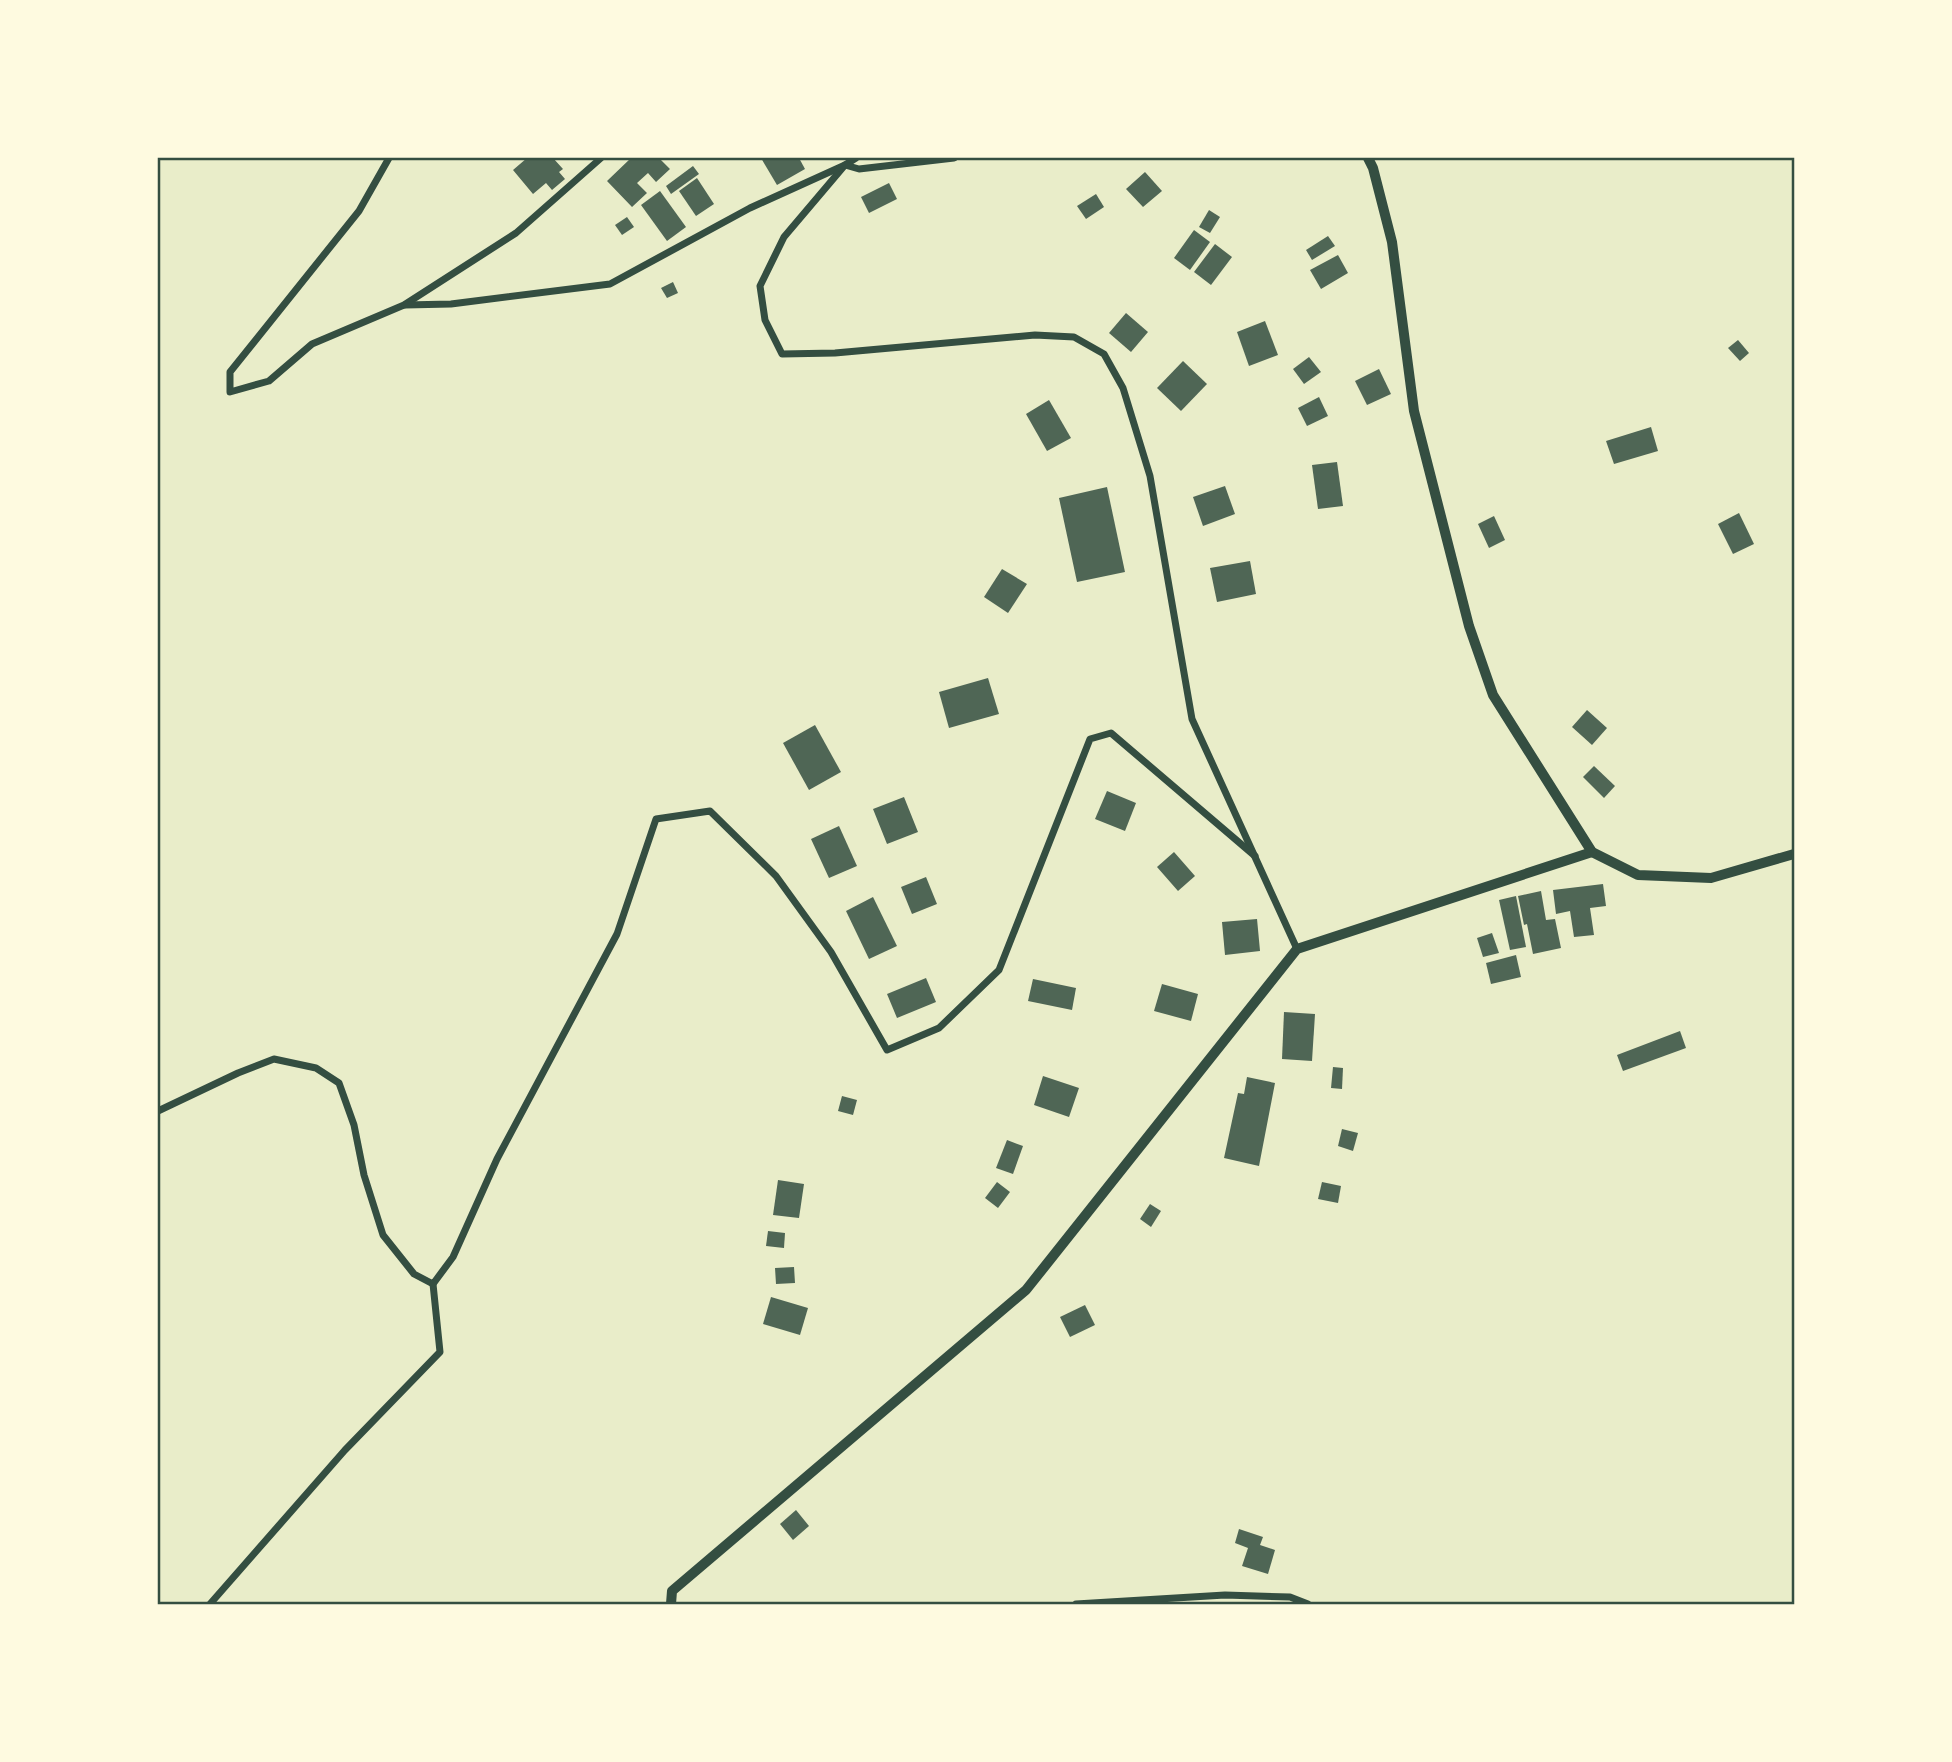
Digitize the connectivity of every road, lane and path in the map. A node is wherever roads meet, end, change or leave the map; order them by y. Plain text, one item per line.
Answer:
1 (389, 158) edge
2 (601, 158) edge
3 (856, 158) edge
4 (954, 158) edge
5 (1368, 158) edge
6 (845, 165) junction
7 (404, 305) junction
8 (1592, 852) junction
9 (1794, 854) edge
10 (1255, 856) junction
11 (1297, 950) junction
12 (158, 1111) edge
13 (433, 1284) junction
14 (210, 1605) edge
15 (671, 1605) edge
16 (1076, 1605) edge
17 (1308, 1605) edge

1 - 7 street
2 - 7 street
3 - 6 street
4 - 6 street
5 - 8 street
6 - 7 street
6 - 10 street
8 - 9 street
8 - 11 street
10 - 11 street
10 - 13 street
11 - 15 street
12 - 13 street
13 - 14 street
16 - 17 street

